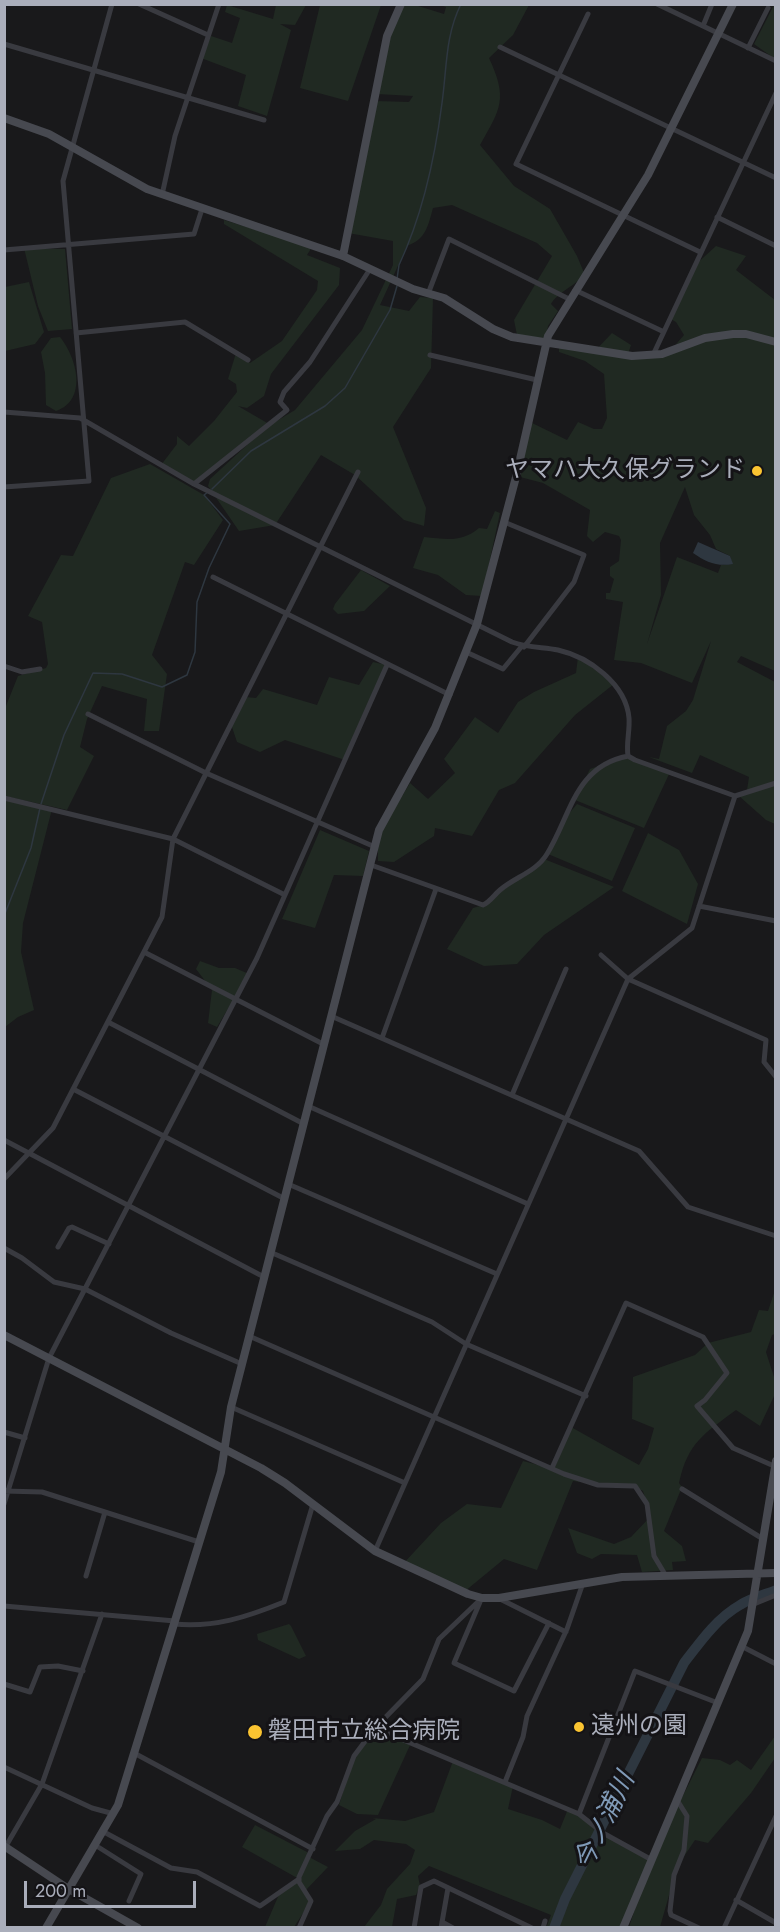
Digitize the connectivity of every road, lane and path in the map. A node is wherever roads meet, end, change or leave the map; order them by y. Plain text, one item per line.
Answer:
1 (112, 4) edge
2 (139, 4) edge
3 (219, 4) edge
4 (401, 4) edge
5 (657, 4) edge
6 (712, 4) edge
7 (733, 4) edge
8 (768, 8) dead end
9 (588, 14) dead end
10 (703, 26) junction
11 (719, 34) junction
12 (208, 35) junction
13 (4, 44) edge
14 (500, 47) dead end
15 (748, 48) junction
16 (776, 62) edge
17 (93, 72) junction
18 (558, 74) junction
19 (776, 93) edge
20 (188, 98) junction
21 (4, 118) edge
22 (264, 120) dead end
23 (672, 128) junction
24 (72, 147) junction
25 (743, 162) junction
26 (776, 178) edge
27 (162, 195) junction
28 (202, 209) junction
29 (624, 215) junction
30 (717, 217) junction
31 (68, 244) junction
32 (776, 246) edge
33 (4, 250) edge
34 (700, 252) junction
35 (343, 256) junction
36 (370, 270) junction
37 (576, 290) junction
38 (428, 294) junction
39 (569, 299) junction
40 (662, 331) junction
41 (76, 333) junction
42 (776, 342) edge
43 (545, 343) junction
44 (430, 355) dead end
45 (653, 356) junction
46 (248, 360) dead end
47 (537, 380) junction
48 (4, 412) edge
49 (84, 421) junction
50 (358, 472) dead end
51 (194, 484) junction
52 (4, 487) edge
53 (504, 522) junction
54 (319, 546) junction
55 (213, 577) dead end
56 (286, 614) junction
57 (477, 624) junction
58 (523, 646) junction
59 (466, 652) junction
60 (387, 665) junction
61 (4, 666) edge
62 (40, 669) dead end
63 (450, 695) junction
64 (88, 714) dead end
65 (627, 756) junction
66 (206, 772) junction
67 (776, 783) edge
68 (735, 796) junction
69 (4, 798) edge
70 (318, 822) junction
71 (173, 839) junction
72 (375, 846) junction
73 (371, 865) junction
74 (436, 889) junction
75 (285, 895) junction
76 (699, 906) junction
77 (776, 921) edge
78 (144, 952) junction
79 (601, 955) dead end
80 (566, 969) dead end
81 (627, 979) junction
82 (236, 1000) junction
83 (331, 1016) junction
84 (108, 1022) junction
85 (382, 1038) junction
86 (323, 1044) junction
87 (200, 1069) junction
88 (776, 1077) edge
89 (73, 1089) junction
90 (512, 1095) junction
91 (308, 1106) junction
92 (566, 1119) junction
93 (304, 1124) junction
94 (165, 1137) junction
95 (4, 1140) edge
96 (28, 1154) junction
97 (4, 1179) edge
98 (288, 1184) junction
99 (285, 1199) junction
100 (528, 1204) junction
101 (129, 1206) junction
102 (776, 1236) edge
103 (109, 1244) junction
104 (58, 1246) dead end
105 (4, 1248) edge
106 (270, 1252) junction
107 (497, 1274) junction
108 (264, 1277) junction
109 (85, 1289) junction
110 (4, 1335) edge
111 (249, 1336) junction
112 (466, 1344) junction
113 (49, 1358) junction
114 (242, 1364) junction
115 (586, 1396) junction
116 (231, 1407) junction
117 (435, 1416) junction
118 (4, 1432) edge
119 (25, 1438) junction
120 (223, 1448) junction
121 (775, 1464) edge
122 (552, 1468) junction
123 (405, 1483) junction
124 (682, 1489) dead end
125 (7, 1491) edge
126 (4, 1504) edge
127 (313, 1504) junction
128 (105, 1512) junction
129 (763, 1539) junction
130 (200, 1542) junction
131 (375, 1551) junction
132 (758, 1572) junction
133 (776, 1573) edge
134 (86, 1576) dead end
135 (666, 1576) junction
136 (583, 1583) junction
137 (776, 1595) edge
138 (482, 1598) junction
139 (499, 1598) junction
140 (754, 1604) junction
141 (4, 1606) edge
142 (102, 1614) junction
143 (175, 1622) junction
144 (549, 1623) junction
145 (566, 1632) junction
146 (743, 1647) junction
147 (776, 1664) edge
148 (83, 1671) junction
149 (4, 1684) edge
150 (718, 1703) junction
151 (375, 1728) junction
152 (134, 1754) junction
153 (4, 1767) edge
154 (505, 1782) junction
155 (42, 1784) junction
156 (677, 1800) junction
157 (114, 1814) junction
158 (579, 1814) junction
159 (776, 1816) edge
160 (104, 1832) junction
161 (95, 1845) junction
162 (5, 1846) edge
163 (313, 1849) junction
164 (651, 1860) junction
165 (299, 1879) junction
166 (67, 1888) junction
167 (448, 1888) junction
168 (736, 1900) junction
169 (129, 1901) dead end
170 (776, 1923) edge
171 (442, 1925) edge
172 (133, 1926) edge
173 (300, 1927) edge
174 (46, 1928) edge
175 (414, 1928) edge
176 (453, 1928) edge
177 (532, 1928) edge
178 (623, 1928) edge
179 (699, 1928) edge
180 (724, 1928) edge

1 - 17 street
2 - 12 street
3 - 12 street
4 - 35 street
5 - 10 street
6 - 10 street
7 - 11 street
8 - 15 street
9 - 18 street
10 - 11 street
11 - 15 street
11 - 23 street
12 - 20 street
13 - 17 street
14 - 18 street
15 - 16 street
17 - 20 street
17 - 24 street
18 - 23 street
18 - 29 street
19 - 25 street
20 - 22 street
20 - 27 street
21 - 24 street
23 - 25 street
23 - 29 street
24 - 27 street
24 - 31 street
25 - 26 street
25 - 30 street
27 - 28 street
28 - 31 street
28 - 35 street
29 - 34 street
29 - 37 street
30 - 32 street
30 - 34 street
31 - 33 street
31 - 41 street
34 - 40 street
35 - 36 street
36 - 38 street
36 - 51 street
37 - 39 street
37 - 40 street
38 - 39 street
38 - 43 street
39 - 43 street
40 - 45 street
41 - 46 street
41 - 49 street
42 - 45 street
43 - 45 street
43 - 47 street
44 - 47 street
47 - 53 street
48 - 49 street
49 - 51 street
49 - 52 street
50 - 54 street
51 - 54 street
53 - 57 street
53 - 58 street
54 - 56 street
54 - 57 street
55 - 56 street
56 - 60 street
56 - 66 street
57 - 58 street
57 - 59 street
58 - 59 street
58 - 65 street
59 - 63 street
60 - 63 street
60 - 70 street
61 - 62 street
63 - 72 street
64 - 66 street
65 - 68 street
65 - 74 street
66 - 70 street
66 - 71 street
67 - 68 street
68 - 76 street
69 - 71 street
70 - 72 street
70 - 75 street
71 - 75 street
71 - 78 street
72 - 73 street
73 - 74 street
73 - 83 street
74 - 85 street
75 - 82 street
76 - 77 street
76 - 81 street
78 - 82 street
78 - 84 street
79 - 81 street
80 - 90 street
81 - 88 street
81 - 92 street
82 - 86 street
82 - 87 street
83 - 85 street
83 - 86 street
84 - 87 street
84 - 89 street
85 - 90 street
86 - 91 street
87 - 93 street
87 - 94 street
89 - 94 street
89 - 96 street
90 - 92 street
91 - 93 street
91 - 100 street
92 - 100 street
92 - 102 street
93 - 98 street
94 - 99 street
94 - 101 street
95 - 96 street
96 - 97 street
96 - 101 street
98 - 99 street
98 - 107 street
99 - 106 street
100 - 107 street
101 - 103 street
101 - 108 street
103 - 104 street
103 - 109 street
105 - 109 street
106 - 108 street
106 - 112 street
107 - 112 street
108 - 111 street
109 - 113 street
109 - 114 street
110 - 113 street
111 - 114 street
111 - 117 street
112 - 115 street
112 - 117 street
113 - 119 street
113 - 120 street
114 - 116 street
115 - 121 street
115 - 122 street
116 - 120 street
116 - 123 street
117 - 122 street
117 - 123 street
118 - 119 street
119 - 125 street
120 - 127 street
120 - 130 street
121 - 129 street
122 - 135 street
123 - 131 street
124 - 129 street
125 - 126 street
125 - 128 street
127 - 131 street
127 - 143 street
128 - 130 street
128 - 134 street
129 - 132 street
130 - 143 street
131 - 138 street
132 - 133 street
132 - 135 street
132 - 140 street
135 - 136 street
136 - 139 street
136 - 145 street
137 - 140 street
138 - 139 street
138 - 144 street
138 - 151 street
139 - 144 street
140 - 146 street
141 - 142 street
142 - 143 street
142 - 148 street
143 - 152 street
144 - 145 street
145 - 154 street
146 - 147 street
146 - 150 street
148 - 149 street
148 - 155 street
150 - 156 street
150 - 158 street
151 - 154 street
151 - 163 street
152 - 157 street
152 - 163 street
153 - 155 street
154 - 158 street
155 - 157 street
155 - 162 street
156 - 164 street
156 - 179 street
157 - 160 street
158 - 164 street
159 - 168 street
160 - 161 street
160 - 165 street
161 - 166 street
161 - 169 street
162 - 166 street
163 - 165 street
164 - 178 street
165 - 173 street
166 - 172 street
166 - 174 street
167 - 171 street
167 - 175 street
167 - 177 street
168 - 170 street
168 - 180 street
171 - 176 street

